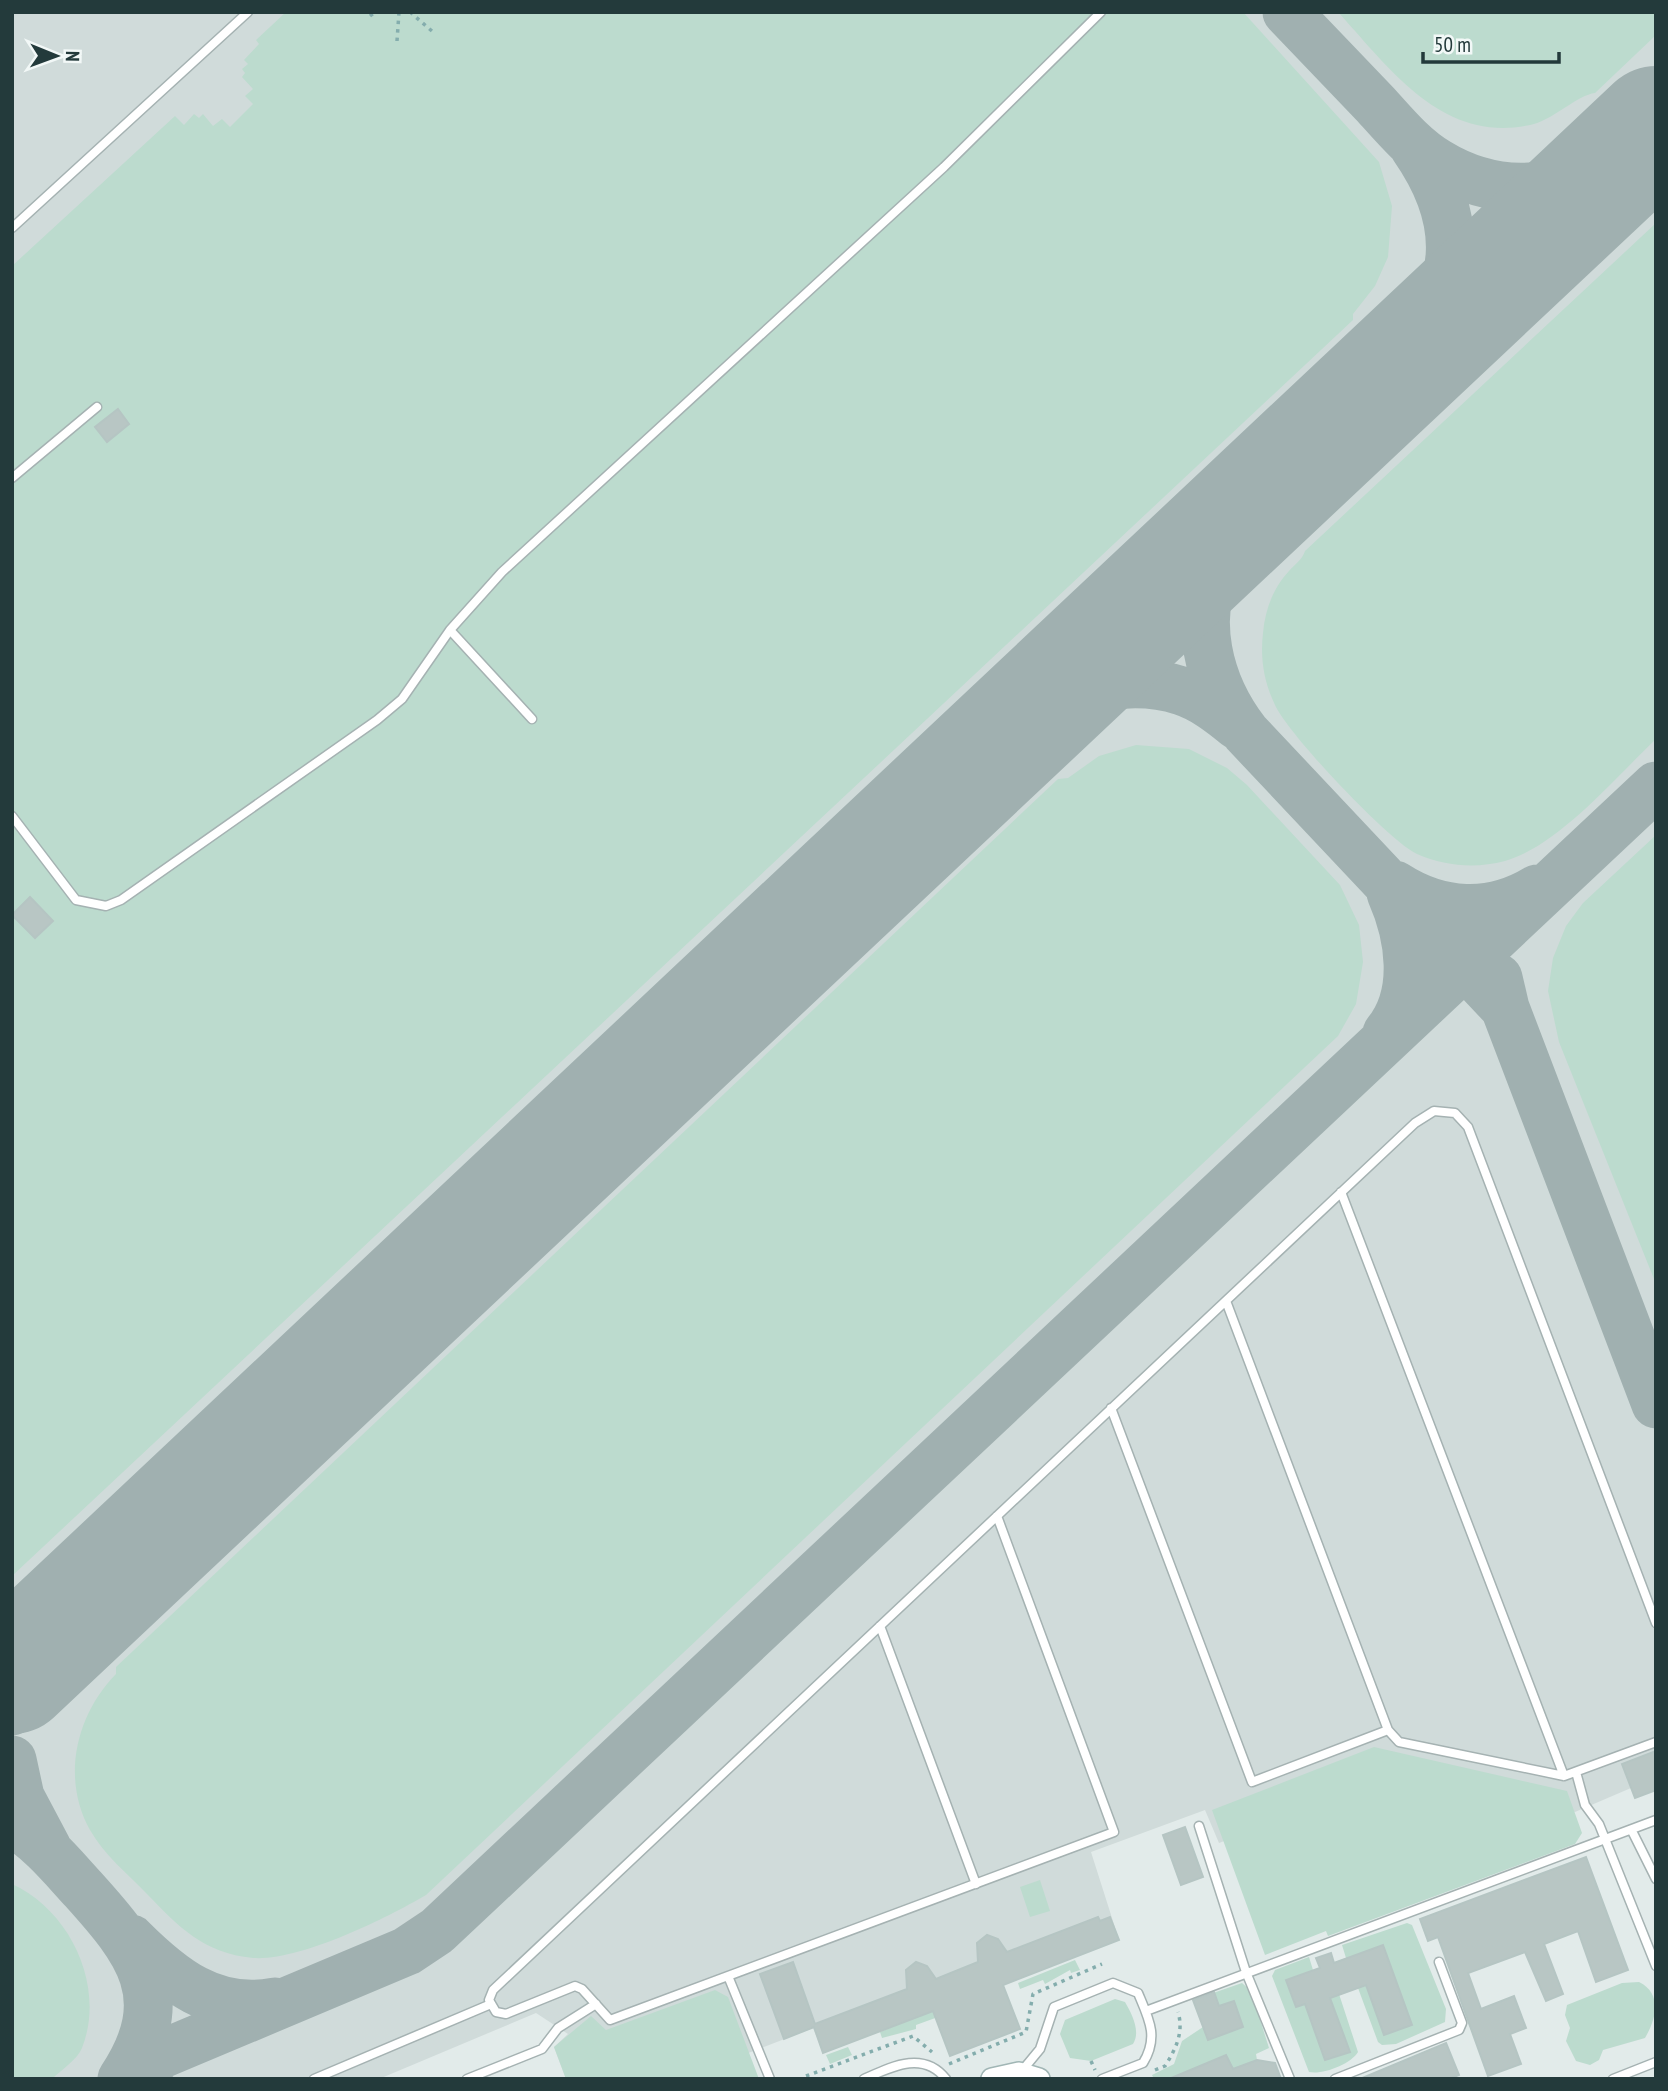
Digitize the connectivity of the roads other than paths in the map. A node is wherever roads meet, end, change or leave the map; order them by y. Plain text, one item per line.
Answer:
1 (248, 12) edge
2 (1101, 12) edge
3 (12, 228) edge
4 (97, 407) dead end
5 (12, 478) edge
6 (450, 630) junction
7 (532, 719) dead end
8 (12, 816) edge
9 (1341, 1192) junction
10 (1226, 1301) junction
11 (1111, 1408) junction
12 (997, 1516) junction
13 (1656, 1623) edge
14 (880, 1626) junction
15 (1388, 1730) junction
16 (1656, 1742) edge
17 (1576, 1772) junction
18 (1564, 1776) junction
19 (1656, 1820) edge
20 (1199, 1826) dead end
21 (1632, 1831) junction
22 (1606, 1840) junction
23 (1656, 1879) edge
24 (976, 1884) junction
25 (1438, 1962) dead end
26 (1656, 1966) edge
27 (1247, 1972) junction
28 (728, 1976) junction
29 (491, 2004) junction
30 (596, 2004) junction
31 (1146, 2011) junction
32 (1656, 2062) edge
33 (1029, 2076) edge
34 (314, 2079) edge
35 (467, 2079) edge
36 (770, 2079) edge
37 (864, 2079) edge
38 (946, 2079) edge
39 (992, 2079) edge
40 (1102, 2079) edge
41 (1290, 2079) edge
42 (1335, 2079) edge
43 (1613, 2079) edge

1 - 3 lane
2 - 6 lane
4 - 5 lane
6 - 7 lane
6 - 8 lane
9 - 10 lane
9 - 13 lane
9 - 18 lane
10 - 11 lane
10 - 15 lane
11 - 12 lane
11 - 15 lane
12 - 14 lane
12 - 24 lane
14 - 24 lane
14 - 29 lane
15 - 18 lane
16 - 17 lane
17 - 18 lane
17 - 22 lane
19 - 21 lane
20 - 27 lane
21 - 22 lane
21 - 23 lane
22 - 26 lane
22 - 27 lane
24 - 28 lane
25 - 42 lane
27 - 31 lane
27 - 41 lane
28 - 30 lane
28 - 36 lane
29 - 30 lane
29 - 34 lane
30 - 35 lane
31 - 33 lane
31 - 40 lane
32 - 43 lane
33 - 39 main road
37 - 38 lane

